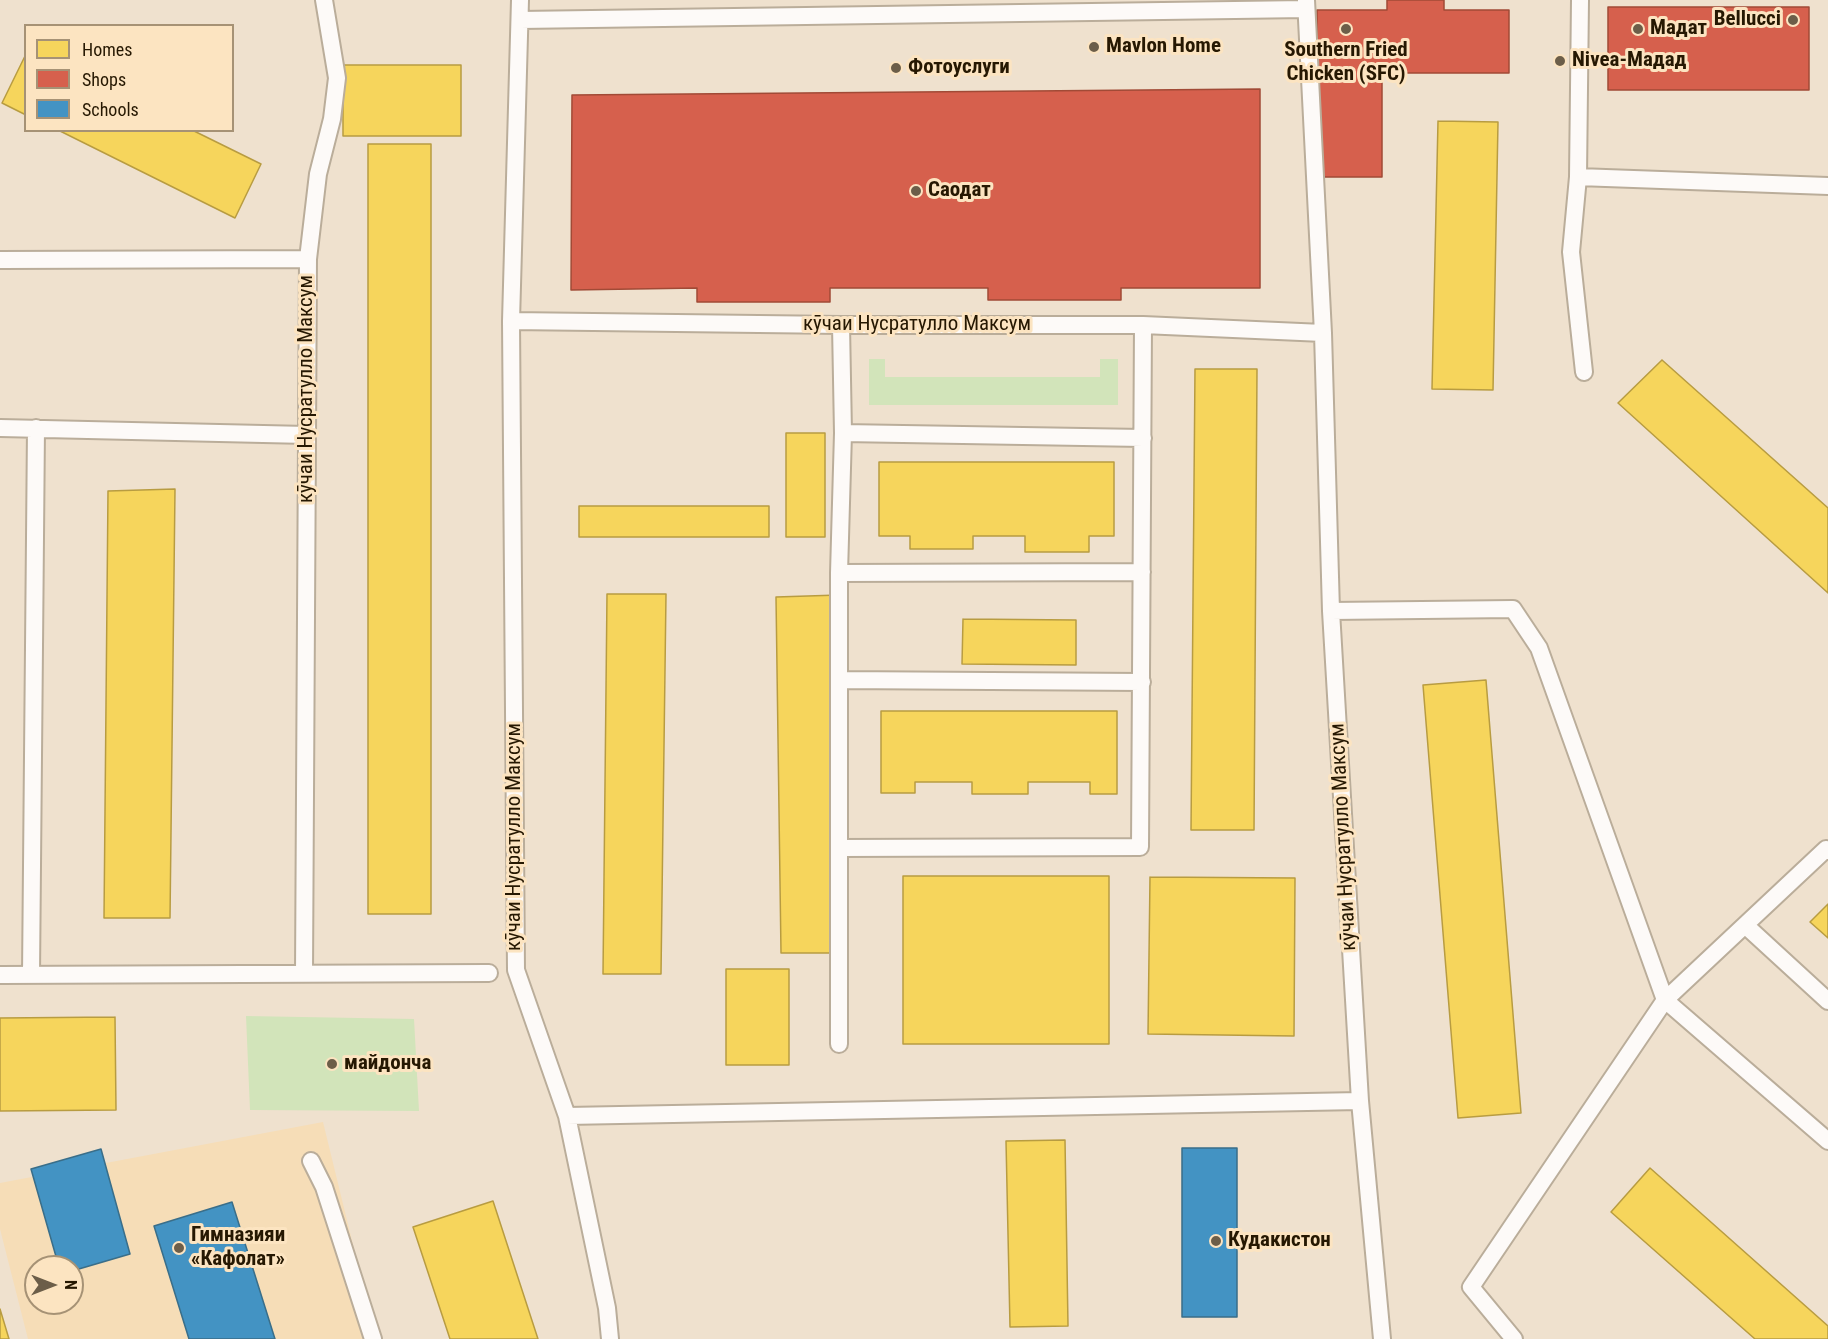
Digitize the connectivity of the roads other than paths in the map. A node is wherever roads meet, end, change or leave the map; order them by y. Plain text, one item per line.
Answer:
1 (324, 0) edge
2 (520, 0) edge
3 (1580, 0) edge
4 (1306, 5) edge
5 (520, 20) junction
6 (1578, 177) junction
7 (1828, 186) edge
8 (308, 259) junction
9 (0, 260) edge
10 (511, 321) junction
11 (841, 325) junction
12 (1143, 325) junction
13 (1323, 333) junction
14 (1584, 372) dead end
15 (0, 428) edge
16 (36, 428) junction
17 (843, 434) junction
18 (307, 435) junction
19 (1143, 438) junction
20 (1142, 572) junction
21 (839, 573) junction
22 (1331, 611) junction
23 (839, 680) junction
24 (1142, 682) junction
25 (839, 848) junction
26 (1828, 851) edge
27 (1745, 925) junction
28 (304, 972) junction
29 (489, 973) dead end
30 (0, 975) edge
31 (31, 975) junction
32 (1665, 1000) junction
33 (1828, 1001) edge
34 (839, 1044) dead end
35 (1360, 1101) junction
36 (567, 1116) junction
37 (1828, 1141) edge
38 (311, 1161) dead end
39 (373, 1339) edge
40 (610, 1339) edge
41 (1382, 1339) edge
42 (1514, 1339) edge

1 - 8 lane
2 - 5 lane, кӯчаи Нусратулло Максум
3 - 6 lane
4 - 5 lane
4 - 13 lane, кӯчаи Нусратулло Максум
5 - 10 lane, кӯчаи Нусратулло Максум
6 - 7 lane
6 - 14 lane
8 - 9 lane, кӯчаи Нусратулло Максум
8 - 18 lane, кӯчаи Нусратулло Максум
10 - 11 lane, кӯчаи Нусратулло Максум
10 - 36 lane, кӯчаи Нусратулло Максум
11 - 12 lane, кӯчаи Нусратулло Максум
11 - 17 lane
12 - 13 lane, кӯчаи Нусратулло Максум
12 - 19 lane
13 - 22 lane, кӯчаи Нусратулло Максум
15 - 16 lane
16 - 18 lane
16 - 31 lane
17 - 19 lane
17 - 21 lane
18 - 28 lane, кӯчаи Нусратулло Максум
19 - 20 lane
20 - 21 lane
20 - 24 lane
21 - 23 lane
22 - 32 lane
22 - 35 lane, кӯчаи Нусратулло Максум
23 - 24 lane
23 - 25 lane
24 - 25 lane
25 - 34 lane
26 - 27 lane
27 - 32 lane
27 - 33 lane
28 - 29 lane, кӯчаи Нусратулло Максум
28 - 31 lane, кӯчаи Нусратулло Максум
30 - 31 lane, кӯчаи Нусратулло Максум
32 - 37 lane
32 - 42 lane
35 - 36 lane
35 - 41 lane, кӯчаи Нусратулло Максум
36 - 40 lane, кӯчаи Нусратулло Максум
38 - 39 lane

